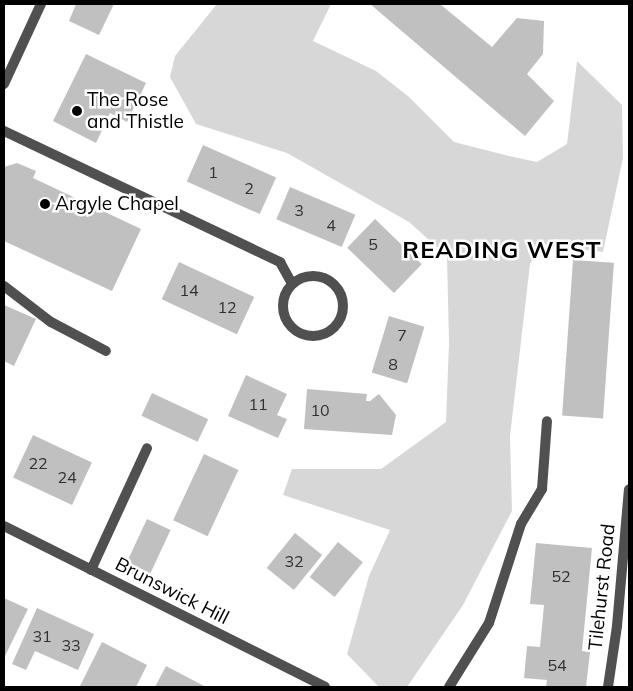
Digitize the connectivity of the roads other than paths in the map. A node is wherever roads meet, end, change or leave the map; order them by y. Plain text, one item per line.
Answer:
1 (41, 4) edge
2 (6, 72) edge
3 (4, 84) edge
4 (4, 131) edge
5 (292, 284) junction
6 (4, 286) edge
7 (106, 351) dead end
8 (547, 421) dead end
9 (147, 448) dead end
10 (629, 490) edge
11 (4, 526) edge
12 (91, 570) junction
13 (325, 687) edge
14 (449, 687) edge
15 (608, 687) edge

1 - 2 street
2 - 3 street
4 - 5 street
5 - 5 street
6 - 7 street
8 - 14 street
9 - 12 street
10 - 15 street, Tilehurst Road
11 - 12 street, Brunswick Hill
12 - 13 street, Brunswick Hill

